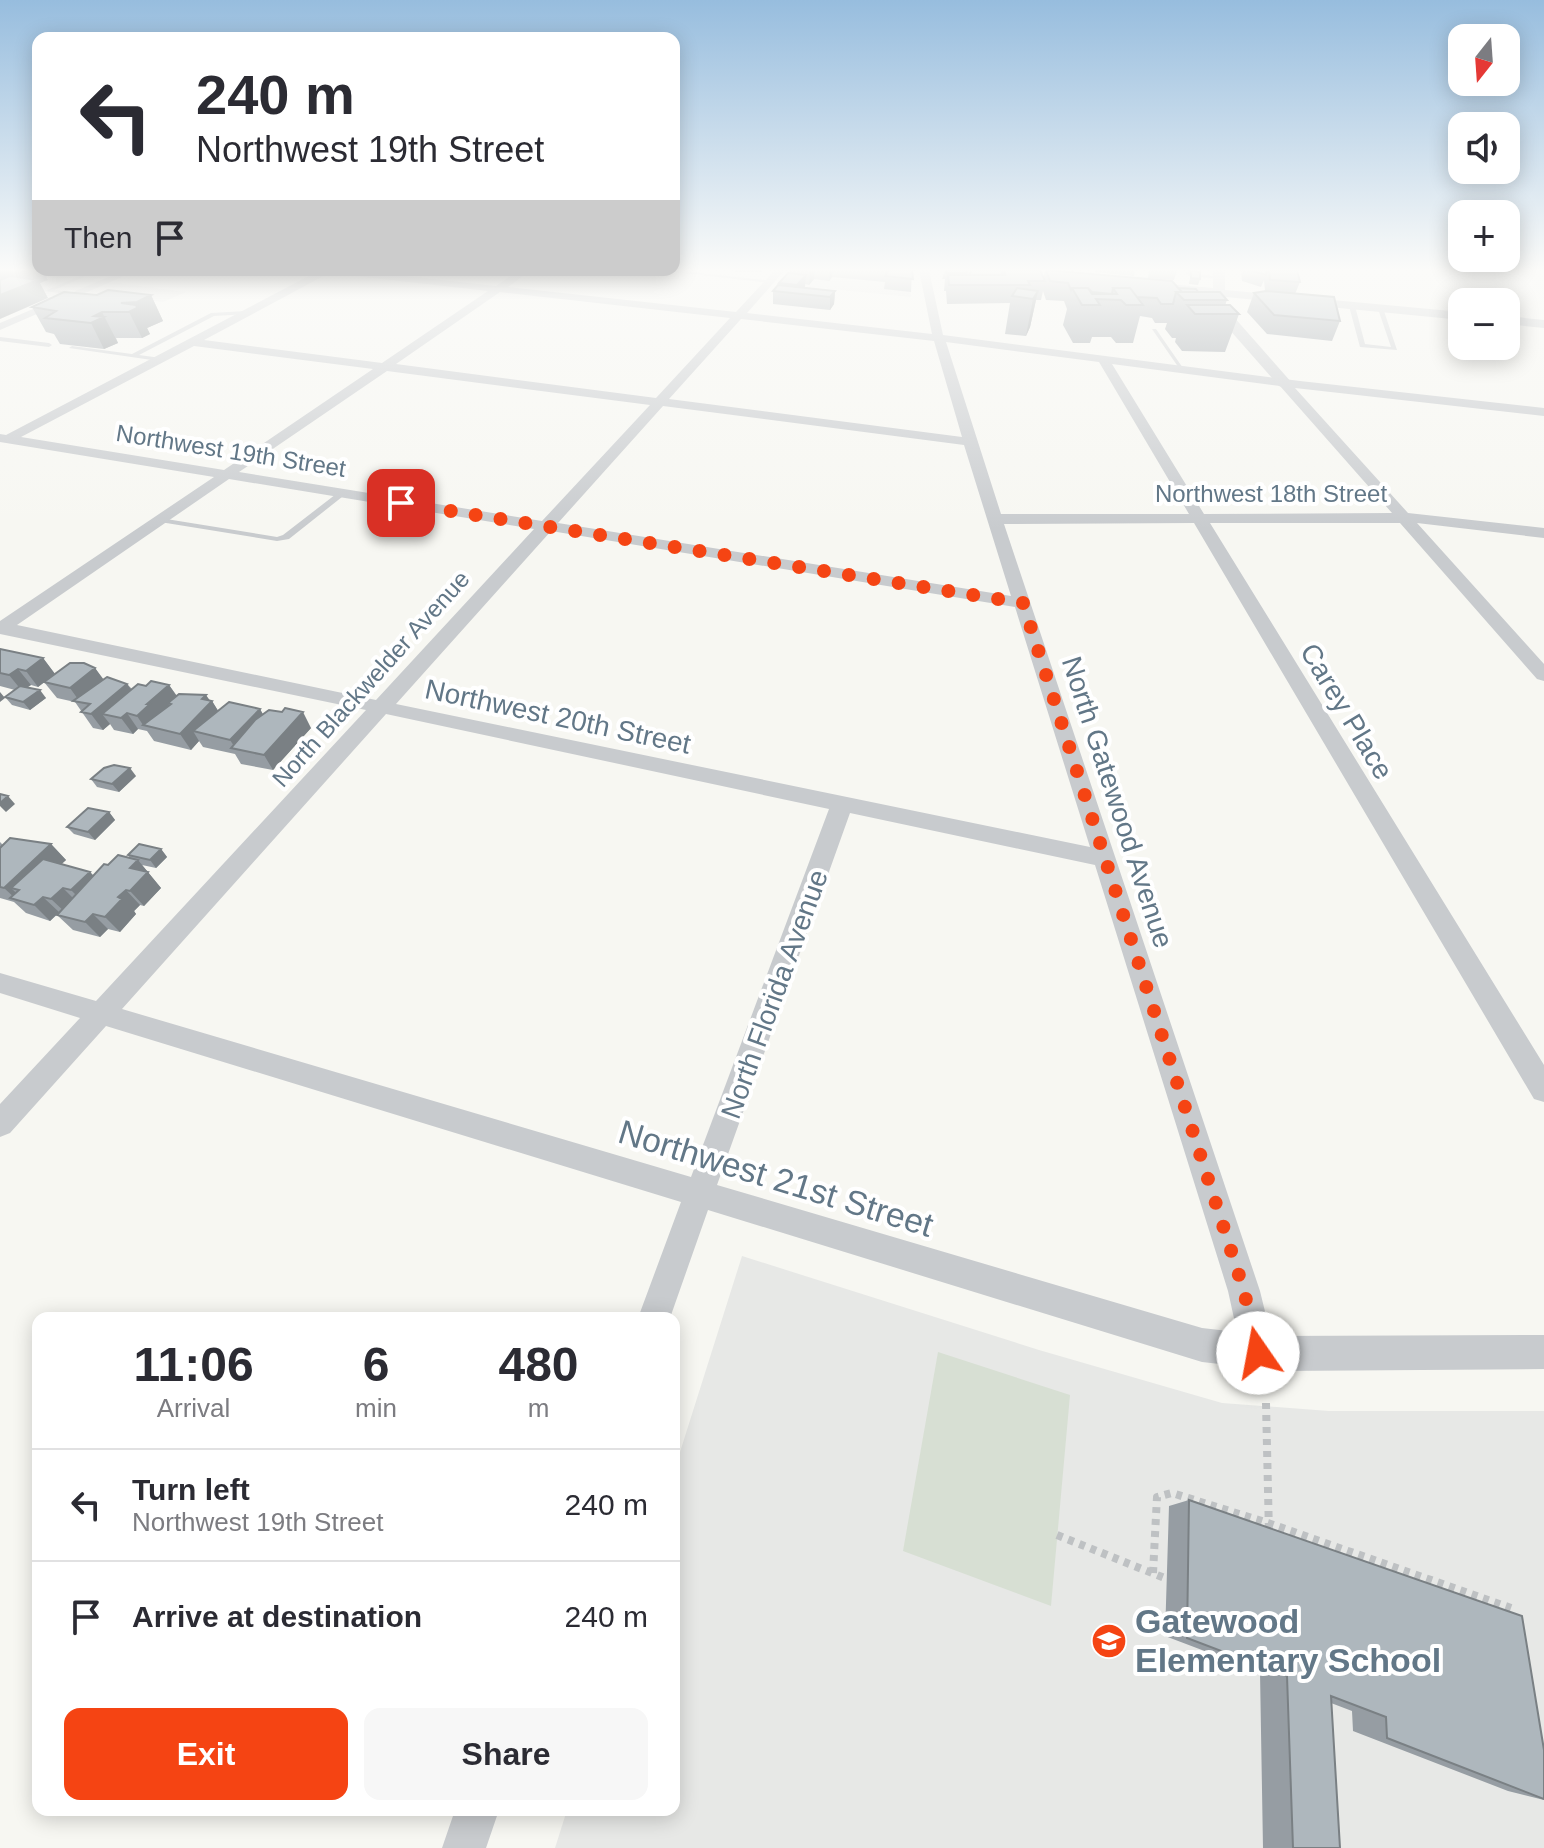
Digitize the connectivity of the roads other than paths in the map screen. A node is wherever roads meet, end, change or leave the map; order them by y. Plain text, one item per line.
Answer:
1 (134, 356) edge
2 (165, 356) edge
3 (307, 356) edge
4 (399, 356) edge
5 (702, 356) edge
6 (944, 356) edge
7 (1081, 356) edge
8 (1173, 356) edge
9 (1260, 356) edge
10 (159, 359) junction
11 (1103, 359) junction
12 (385, 366) junction
13 (1183, 370) junction
14 (1284, 383) junction
15 (660, 402) junction
16 (1544, 412) edge
17 (4, 438) edge
18 (970, 442) junction
19 (226, 474) junction
20 (343, 493) junction
21 (1404, 518) junction
22 (997, 519) junction
23 (1197, 519) junction
24 (160, 520) junction
25 (546, 526) junction
26 (1544, 533) edge
27 (1023, 603) junction
28 (1, 628) edge
29 (1544, 675) edge
30 (381, 707) junction
31 (842, 804) junction
32 (1105, 859) junction
33 (0, 983) edge
34 (101, 1013) junction
35 (1544, 1090) edge
36 (0, 1124) edge
37 (700, 1195) junction
38 (656, 1312) edge
39 (1544, 1352) edge
40 (1258, 1353) junction
41 (475, 1816) edge
42 (464, 1848) edge

1 - 10 lane
2 - 10 street
3 - 12 street
4 - 12 street
5 - 15 street, North Blackwelder Avenue
6 - 18 street, North Gatewood Avenue
7 - 11 street
8 - 13 lane
9 - 14 street
10 - 17 street
11 - 13 street
11 - 23 street, Carey Place
12 - 15 street
12 - 19 street
13 - 14 street
14 - 16 street
14 - 21 street
15 - 18 street
15 - 25 street, North Blackwelder Avenue
17 - 19 street, Northwest 19th Street
18 - 22 street, North Gatewood Avenue
19 - 20 street, Northwest 19th Street
19 - 24 street
20 - 24 lane
20 - 25 street, Northwest 19th Street
21 - 23 street, Northwest 18th Street
21 - 26 street, Northwest 18th Street
21 - 29 street
22 - 23 street, Northwest 18th Street
22 - 27 street, North Gatewood Avenue
23 - 35 street, Carey Place
24 - 28 street
25 - 27 street, Northwest 19th Street
25 - 30 street, North Blackwelder Avenue
27 - 32 street, North Gatewood Avenue
28 - 30 street, Northwest 20th Street
30 - 31 street, Northwest 20th Street
30 - 34 street, North Blackwelder Avenue
31 - 32 street, Northwest 20th Street
31 - 37 street, North Florida Avenue
32 - 40 street, North Gatewood Avenue
33 - 34 street, Northwest 21st Street
34 - 36 street, North Blackwelder Avenue
34 - 37 street, Northwest 21st Street
37 - 38 street, North Florida Avenue
37 - 40 street, Northwest 21st Street
39 - 40 street, Northwest 21st Street
41 - 42 street

